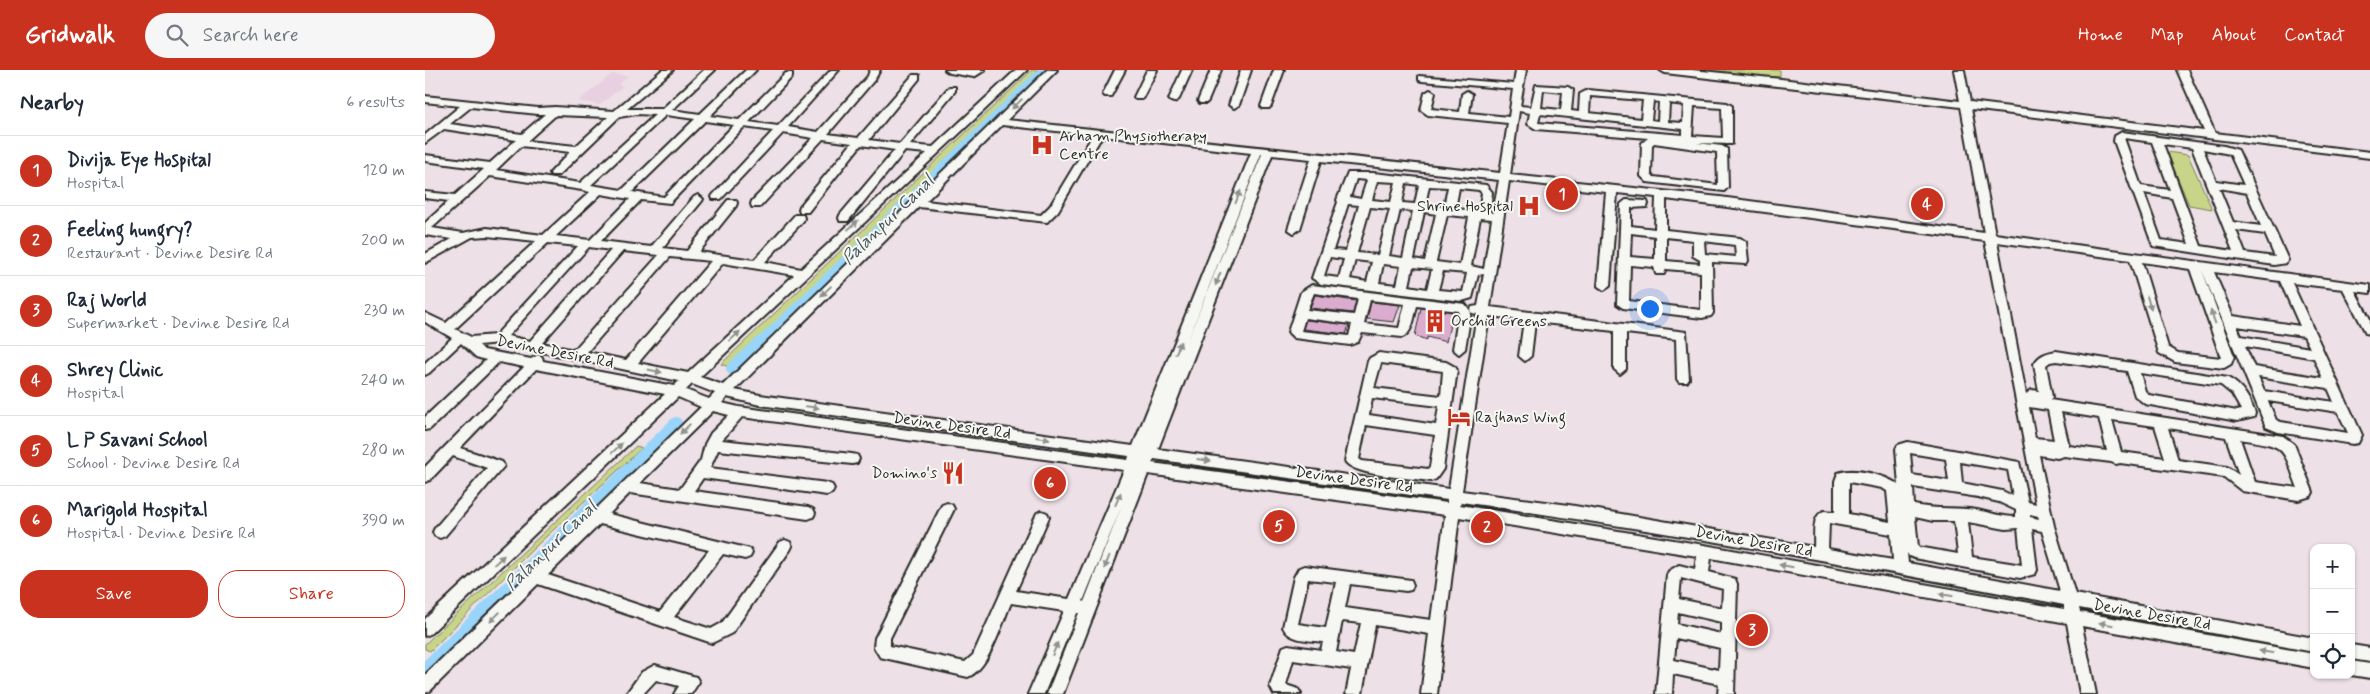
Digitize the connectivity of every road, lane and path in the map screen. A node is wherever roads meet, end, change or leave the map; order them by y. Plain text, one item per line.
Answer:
1 (668, 70) edge
2 (710, 70) edge
3 (751, 70) edge
4 (875, 70) edge
5 (950, 70) edge
6 (980, 70) edge
7 (1022, 70) edge
8 (1052, 70) edge
9 (1120, 70) edge
10 (1153, 70) edge
11 (1187, 70) edge
12 (1216, 70) edge
13 (1246, 70) edge
14 (1279, 70) edge
15 (1521, 70) edge
16 (1665, 70) edge
17 (1959, 70) edge
18 (2182, 70) edge
19 (835, 71) dead end
20 (789, 75) dead end
21 (917, 77) dead end
22 (1421, 78) dead end
23 (1518, 88) junction
24 (952, 89) dead end
25 (1430, 92) dead end
26 (1108, 94) dead end
27 (1467, 94) dead end
28 (1139, 97) dead end
29 (1648, 98) junction
30 (425, 99) edge
31 (1174, 99) dead end
32 (1665, 99) junction
33 (1203, 102) dead end
34 (1689, 102) junction
35 (467, 105) junction
36 (1234, 105) dead end
37 (1966, 105) junction
38 (1266, 106) dead end
39 (1609, 106) junction
40 (555, 110) junction
41 (1535, 110) junction
42 (665, 112) junction
43 (616, 114) junction
44 (1514, 114) junction
45 (1568, 114) junction
46 (1464, 116) junction
47 (1584, 116) junction
48 (701, 118) junction
49 (999, 122) junction
50 (1654, 123) junction
51 (741, 124) junction
52 (441, 126) junction
53 (1689, 127) junction
54 (1568, 129) junction
55 (781, 130) junction
56 (1607, 132) junction
57 (1099, 133) junction
58 (822, 134) junction
59 (2211, 135) junction
60 (2172, 136) junction
61 (1653, 137) junction
62 (2156, 139) junction
63 (425, 140) edge
64 (522, 140) junction
65 (1688, 140) junction
66 (861, 141) junction
67 (2196, 145) junction
68 (903, 148) junction
69 (579, 150) junction
70 (934, 150) junction
71 (1263, 151) junction
72 (2370, 155) edge
73 (1317, 157) junction
74 (425, 158) edge
75 (490, 169) junction
76 (555, 172) dead end
77 (1373, 176) junction
78 (1504, 177) junction
79 (1402, 179) junction
80 (1425, 181) junction
81 (1454, 184) junction
82 (2212, 184) junction
83 (582, 187) junction
84 (1612, 188) junction
85 (1719, 189) junction
86 (599, 190) junction
87 (2137, 190) junction
88 (2251, 190) junction
89 (425, 194) edge
90 (625, 194) junction
91 (1661, 195) junction
92 (2177, 195) junction
93 (639, 196) junction
94 (717, 197) dead end
95 (458, 199) junction
96 (698, 200) dead end
97 (1342, 200) junction
98 (1719, 201) junction
99 (1366, 202) junction
100 (732, 203) dead end
101 (916, 203) junction
102 (756, 204) dead end
103 (1643, 204) dead end
104 (1396, 206) junction
105 (1419, 208) junction
106 (1445, 211) junction
107 (1479, 215) junction
108 (1498, 217) junction
109 (845, 218) dead end
110 (2228, 225) junction
111 (1294, 229) dead end
112 (1625, 229) junction
113 (425, 230) edge
114 (2270, 231) junction
115 (1661, 233) junction
116 (463, 237) junction
117 (1698, 237) junction
118 (1991, 237) junction
119 (544, 238) junction
120 (590, 243) junction
121 (620, 247) junction
122 (2197, 250) junction
123 (654, 251) junction
124 (668, 252) junction
125 (1326, 253) junction
126 (2216, 253) junction
127 (690, 255) junction
128 (1351, 256) junction
129 (2241, 256) junction
130 (2135, 257) junction
131 (720, 258) junction
132 (425, 259) edge
133 (1381, 259) junction
134 (1623, 260) junction
135 (1408, 262) junction
136 (756, 264) junction
137 (1706, 264) junction
138 (1434, 265) junction
139 (2211, 267) junction
140 (1660, 268) junction
141 (1469, 269) junction
142 (1490, 272) junction
143 (803, 273) junction
144 (2284, 277) junction
145 (1343, 283) junction
146 (2346, 285) junction
147 (1604, 286) dead end
148 (2370, 289) edge
149 (1402, 290) junction
150 (1369, 291) junction
151 (1432, 293) junction
152 (1411, 301) junction
153 (1465, 309) junction
154 (1484, 311) junction
155 (1300, 313) junction
156 (1530, 316) junction
157 (425, 317) edge
158 (1682, 319) dead end
159 (2228, 320) junction
160 (1358, 324) junction
161 (1620, 327) junction
162 (446, 330) junction
163 (2370, 330) edge
164 (2309, 332) junction
165 (1683, 334) junction
166 (499, 339) junction
167 (465, 340) junction
168 (2237, 340) junction
169 (532, 346) junction
170 (548, 349) junction
171 (1459, 349) dead end
172 (2319, 354) junction
173 (577, 355) junction
174 (1525, 356) dead end
175 (497, 357) junction
176 (534, 364) junction
177 (628, 366) junction
178 (2132, 367) junction
179 (1619, 369) dead end
180 (425, 370) edge
181 (2249, 371) junction
182 (690, 378) junction
183 (1683, 379) dead end
184 (2332, 384) junction
185 (676, 391) junction
186 (724, 392) junction
187 (1367, 392) junction
188 (2259, 395) junction
189 (2020, 397) junction
190 (1447, 402) junction
191 (711, 404) junction
192 (2053, 406) junction
193 (2343, 408) junction
194 (739, 412) junction
195 (2104, 413) junction
196 (1361, 419) junction
197 (1467, 421) junction
198 (2160, 422) junction
199 (1443, 424) junction
200 (425, 425) edge
201 (2231, 432) junction
202 (712, 444) junction
203 (2030, 445) junction
204 (450, 450) junction
205 (2063, 450) junction
206 (1144, 452) junction
207 (1952, 454) junction
208 (852, 459) dead end
209 (2116, 459) junction
210 (2173, 464) junction
211 (1138, 467) junction
212 (701, 472) junction
213 (425, 476) edge
214 (1906, 480) junction
215 (2250, 486) junction
216 (1956, 487) junction
217 (626, 488) junction
218 (827, 489) dead end
219 (1455, 494) junction
220 (683, 496) junction
221 (2022, 507) junction
222 (947, 509) dead end
223 (1453, 510) junction
224 (1908, 510) junction
225 (2044, 511) junction
226 (808, 513) dead end
227 (597, 516) junction
228 (1042, 517) dead end
229 (1960, 517) junction
230 (1842, 520) junction
231 (2024, 522) junction
232 (1115, 523) junction
233 (2047, 526) junction
234 (1898, 529) junction
235 (440, 532) dead end
236 (785, 546) dead end
237 (720, 547) junction
238 (1704, 551) junction
239 (745, 553) dead end
240 (1821, 554) junction
241 (1966, 562) junction
242 (1901, 568) junction
243 (1702, 576) junction
244 (536, 577) junction
245 (1344, 577) junction
246 (1406, 585) dead end
247 (1007, 596) junction
248 (2070, 600) junction
249 (1671, 604) junction
250 (1073, 606) junction
251 (1089, 608) junction
252 (1337, 613) junction
253 (1730, 617) junction
254 (1369, 618) junction
255 (2074, 618) junction
256 (663, 620) junction
257 (1438, 628) junction
258 (425, 629) edge
259 (1669, 629) junction
260 (1332, 636) junction
261 (1728, 643) junction
262 (2310, 644) edge
263 (2355, 653) edge
264 (2370, 655) edge
265 (1327, 658) junction
266 (2310, 660) edge
267 (1360, 663) junction
268 (1666, 665) junction
269 (2355, 669) edge
270 (2370, 671) edge
271 (425, 686) edge
272 (1726, 687) edge
273 (634, 694) edge
274 (682, 694) edge
275 (1036, 694) edge
276 (1055, 694) edge
277 (1293, 694) edge
278 (1354, 694) edge
279 (1429, 694) edge
280 (1664, 694) edge
281 (2088, 694) edge

1 - 43 street
2 - 42 street
3 - 48 street
4 - 58 street
5 - 6 street
7 - 70 street
8 -> 49 street
9 - 26 street
10 - 28 street
11 - 31 street
12 - 33 street
13 - 36 street
14 - 38 street
15 - 23 street
16 - 37 street
17 - 37 street
18 - 59 street
19 - 55 street
20 - 51 street
21 - 66 street
22 - 23 street
23 - 44 street
24 - 68 street
25 - 46 street
27 - 46 street
29 - 32 street
29 - 39 street
29 - 50 street
30 - 35 street
32 - 34 street
32 - 50 street
34 - 53 street
34 - 65 street
35 - 40 street
35 - 52 street
37 - 60 street
37 - 118 street
39 - 47 street
39 - 47 street
39 - 50 street
39 - 56 street
40 - 43 street
40 - 64 street
41 - 44 street
41 - 45 street
41 - 45 street
41 - 54 street
42 - 43 street
42 - 48 street
42 - 83 street
43 - 69 street
44 - 46 street
44 - 78 street
45 - 47 street
45 - 54 street
48 - 51 street
48 - 90 street
49 - 57 street
49 - 101 street
50 - 53 street
50 - 61 street
51 - 55 street
51 - 93 street
52 - 63 street
52 - 64 street
53 - 65 street
54 - 56 street
55 - 58 street
55 - 94 street
56 - 61 street
57 - 71 street
57 - 101 street
58 - 66 street
58 - 102 street
59 - 60 street
59 - 72 street
60 - 62 street
60 - 67 street
61 - 65 street
62 - 87 street
62 - 92 street
64 - 69 street
64 - 75 street
66 - 68 street
66 - 136 street
67 - 82 street
67 - 88 street
68 - 70 street
68 - 109 street
69 - 76 street
143 -> 70 street
71 - 73 street
71 - 206 street
73 - 78 street
73 - 111 street
74 - 75 street
75 - 83 street
75 - 95 street
77 - 79 street
77 - 97 street
77 - 99 street
78 - 84 street
78 - 108 street
79 - 80 street
79 - 104 street
80 - 81 street
80 - 105 street
81 - 106 street
81 - 107 street
82 - 88 street
82 - 110 street
83 - 86 street
84 - 91 street
84 - 147 street
85 - 85 street
85 - 98 street
86 - 90 street
86 - 119 street
87 - 92 street
87 - 122 street
88 - 114 street
89 - 95 street
90 - 93 street
91 - 98 street
91 - 115 street
92 - 122 street
93 - 120 street
95 - 113 street
96 - 123 street
97 - 99 street
97 - 125 street
98 - 118 street
99 - 104 street
99 - 128 street
100 - 127 street
101 -> 186 street
103 - 112 street
104 - 105 street
104 - 133 street
105 - 106 street
105 - 135 street
106 - 107 street
106 - 138 street
107 - 108 street
107 - 141 street
108 - 142 street
110 - 114 street
110 - 129 street
112 - 115 street
112 - 134 street
113 - 116 street
114 - 129 street
115 - 117 street
115 - 140 street
116 - 119 street
116 - 132 street
117 - 137 street
117 - 137 street
118 - 130 street
118 - 189 street
119 - 120 street
119 - 162 street
120 - 121 street
120 - 166 street
121 - 123 street
121 - 169 street
122 - 126 street
123 - 124 street
124 - 127 street
124 - 173 street
125 - 128 street
125 - 145 street
126 - 129 street
126 - 139 street
127 - 131 street
128 - 133 street
128 - 145 street
130 - 139 street
130 -> 139 street
131 - 136 street
131 - 177 street
133 - 135 street
133 - 150 street
134 - 137 street
134 - 140 street
135 - 138 street
135 - 149 street
136 - 143 street
137 - 140 street
138 - 141 street
138 - 151 street
139 - 144 street
139 - 159 street
141 - 142 street
141 - 151 street
142 - 154 street
182 -> 143 street
144 - 146 street
144 - 164 street
145 - 150 street
146 - 148 street
146 - 163 street
149 - 150 street
149 - 151 street
150 - 152 street
150 - 155 street
150 - 160 street
152 - 153 street
152 - 160 street
153 - 154 street
153 - 171 street
154 - 156 street
154 - 197 street
155 - 160 street
155 - 160 street
156 - 161 street
156 - 174 street
157 - 162 street
158 - 165 street
159 - 164 street
159 - 168 street
161 - 165 street
161 - 179 street
162 - 167 street
164 - 172 street
165 - 183 street
166 - 167 street, Devine Desire Rd
166 - 169 street, Devine Desire Rd
167 - 175 street, Devine Desire Rd
167 - 180 street
168 - 172 street
168 - 181 street
169 - 170 street, Devine Desire Rd
170 - 173 street, Devine Desire Rd
170 - 176 street
172 - 184 street
173 - 177 street, Devine Desire Rd
175 - 176 street, Devine Desire Rd
175 - 200 street
176 - 185 street, Devine Desire Rd
176 - 204 street
177 -> 182 street, Devine Desire Rd
178 - 178 street
178 - 189 street
181 - 184 street
181 - 188 street
182 - 185 street
182 - 186 street, Devine Desire Rd
184 - 193 street
185 - 191 street, Devine Desire Rd
258 -> 185 street
186 - 191 street
186 -> 206 street, Devine Desire Rd
187 - 190 street
187 - 190 street
187 - 196 street
188 - 193 street
188 - 193 street
189 - 192 street
189 - 203 street
190 - 199 street
191 - 194 street, Devine Desire Rd
191 -> 217 street
192 - 195 street
192 - 205 street
194 - 202 street
194 - 211 street, Devine Desire Rd
195 - 198 street
195 - 209 street
196 - 199 street
196 - 199 street
197 - 199 street
197 - 219 street
198 - 201 street
198 - 210 street
201 - 215 street
201 - 215 street
202 - 208 street
202 - 212 street
203 - 205 street
203 - 225 street
204 - 213 street
204 - 235 street
205 - 209 street
206 - 211 street
206 -> 219 street, Devine Desire Rd
207 - 214 street
207 - 216 street
207 - 221 street
209 - 210 street
210 - 215 street
211 - 223 street, Devine Desire Rd
211 - 232 street
212 - 218 street
212 - 220 street
214 - 216 street
214 - 224 street
216 - 221 street
217 - 220 street
217 - 227 street
219 - 223 street
219 - 240 street, Devine Desire Rd
220 - 226 street
221 - 225 street
221 - 231 street
222 - 247 street
223 - 238 street, Devine Desire Rd
223 - 257 street
224 - 229 street
224 - 241 street
225 - 233 street
227 - 237 street
227 - 244 street
228 - 247 street
229 - 231 street
229 - 241 street
230 - 234 street
230 - 234 street
230 - 240 street
231 - 233 street
231 - 241 street
232 - 250 street
232 -> 251 street
233 - 248 street
234 - 242 street
236 - 256 street
237 - 239 street
237 - 256 street
238 - 243 street
255 -> 238 street, Devine Desire Rd
240 - 242 street, Devine Desire Rd
242 - 248 street, Devine Desire Rd
243 - 249 street
243 - 253 street
244 - 256 street
244 -> 271 street
245 - 246 street
245 - 252 street
245 - 260 street
247 - 250 street
248 - 255 street
248 - 262 street, Devine Desire Rd
249 - 253 street
249 - 259 street
250 - 251 street
275 -> 250 street
251 - 276 street
252 - 254 street
252 - 260 street
253 - 261 street
254 - 257 street
254 - 267 street
266 -> 255 street, Devine Desire Rd
255 - 281 street
257 - 279 street
259 - 261 street
259 - 268 street
260 - 265 street
261 - 272 street
263 - 264 street
265 - 267 street
265 - 277 street
267 - 278 street
268 - 272 street
268 - 280 street
269 - 270 street
273 - 274 street

